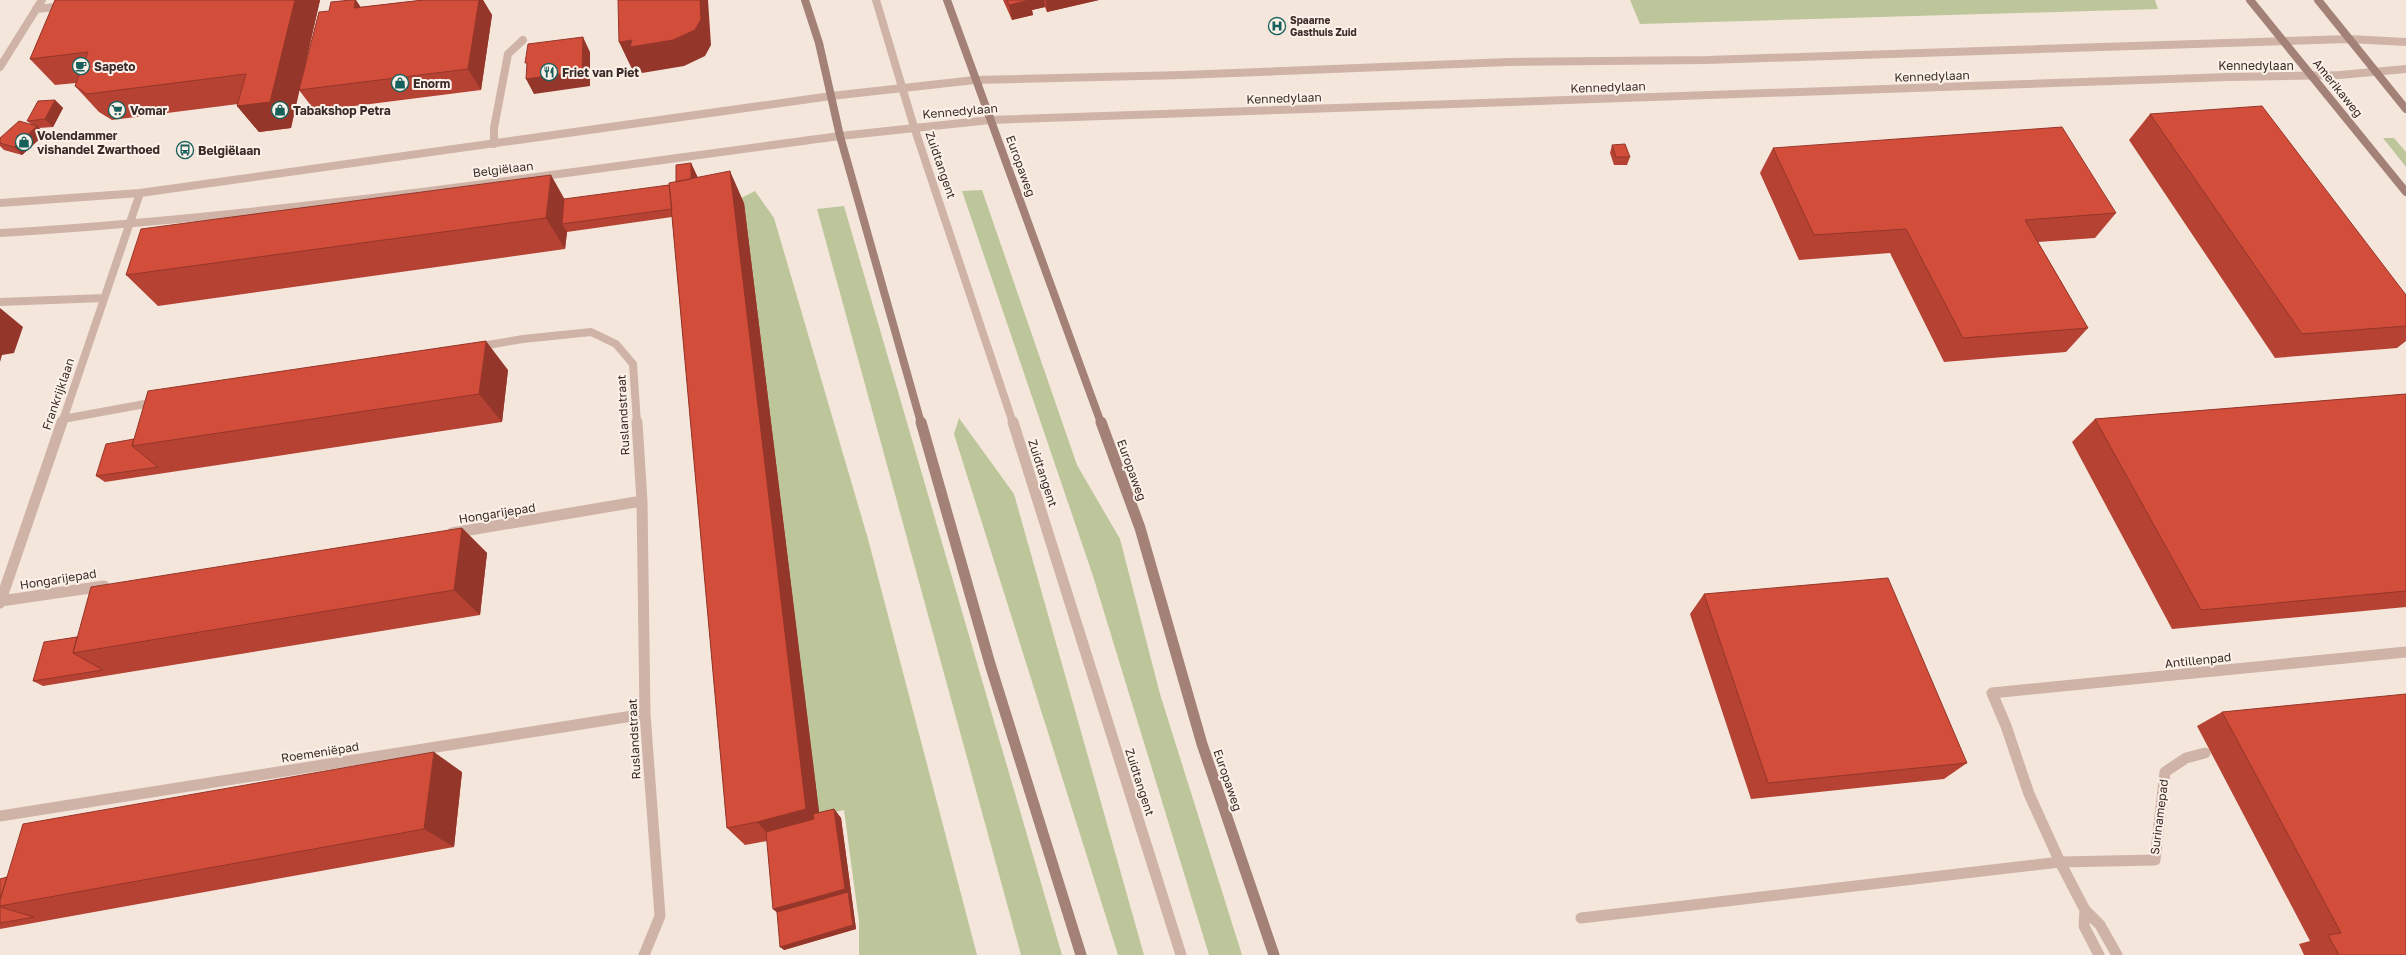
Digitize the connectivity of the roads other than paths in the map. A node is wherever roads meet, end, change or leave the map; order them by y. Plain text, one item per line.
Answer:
1 (42, 0) edge
2 (805, 0) edge
3 (876, 0) edge
4 (947, 0) edge
5 (2250, 0) edge
6 (2318, 0) edge
7 (76, 5) edge
8 (36, 9) junction
9 (523, 40) dead end
10 (2349, 40) junction
11 (2285, 42) junction
12 (2406, 42) edge
13 (0, 67) edge
14 (2406, 69) edge
15 (2377, 73) junction
16 (2313, 78) junction
17 (975, 80) junction
18 (904, 88) junction
19 (830, 96) junction
20 (2406, 109) edge
21 (990, 120) junction
22 (914, 127) junction
23 (840, 136) junction
24 (494, 144) junction
25 (2406, 192) edge
26 (140, 193) junction
27 (0, 203) edge
28 (129, 225) junction
29 (0, 233) edge
30 (104, 298) junction
31 (0, 302) edge
32 (468, 348) edge
33 (164, 401) edge
34 (63, 419) junction
35 (642, 501) junction
36 (439, 535) edge
37 (118, 583) edge
38 (0, 602) edge
39 (2406, 652) edge
40 (645, 714) junction
41 (2205, 753) dead end
42 (0, 816) edge
43 (2060, 862) junction
44 (2085, 910) junction
45 (1581, 918) dead end
46 (644, 955) edge
47 (1081, 955) edge
48 (1181, 955) edge
49 (1274, 955) edge
50 (2099, 955) edge
51 (2117, 955) edge

1 - 8 street
2 - 19 main road
3 - 18 street, Zuidtangent
4 - 17 main road, Europaweg
5 - 11 main road, Amerikaweg
6 - 10 main road
7 - 8 street
8 - 13 street
9 - 24 street
10 - 11 street, Kennedylaan
10 - 12 street, Kennedylaan
10 - 15 main road
11 - 16 main road, Amerikaweg
11 - 17 street, Kennedylaan
14 - 15 street, Kennedylaan
15 - 16 street, Kennedylaan
15 - 20 main road
16 - 21 street, Kennedylaan
16 - 25 main road, Amerikaweg
17 - 18 street, Kennedylaan
17 - 21 main road, Europaweg
18 - 19 street, Kennedylaan
18 - 22 street, Zuidtangent
19 - 23 main road
19 - 24 street
21 - 22 street, Kennedylaan
21 - 49 main road, Europaweg
22 - 23 street, Kennedylaan
22 - 48 street, Zuidtangent
23 - 28 street, Belgiëlaan
23 - 47 main road
24 - 26 street
26 - 27 street
26 - 28 street, Frankrijklaan
28 - 29 street, Belgiëlaan
28 - 30 street, Frankrijklaan
30 - 31 street
30 - 34 street, Frankrijklaan
32 - 35 street, Ruslandstraat
33 - 34 street
34 - 38 street, Frankrijklaan
35 - 36 street, Hongarijepad
35 - 40 street, Ruslandstraat
37 - 38 street, Hongarijepad
39 - 43 street, Antillenpad
40 - 42 street, Roemeniëpad
40 - 46 street, Ruslandstraat
41 - 43 street, Surinamepad
43 - 44 street
43 - 45 street
44 - 50 street
44 - 51 street

